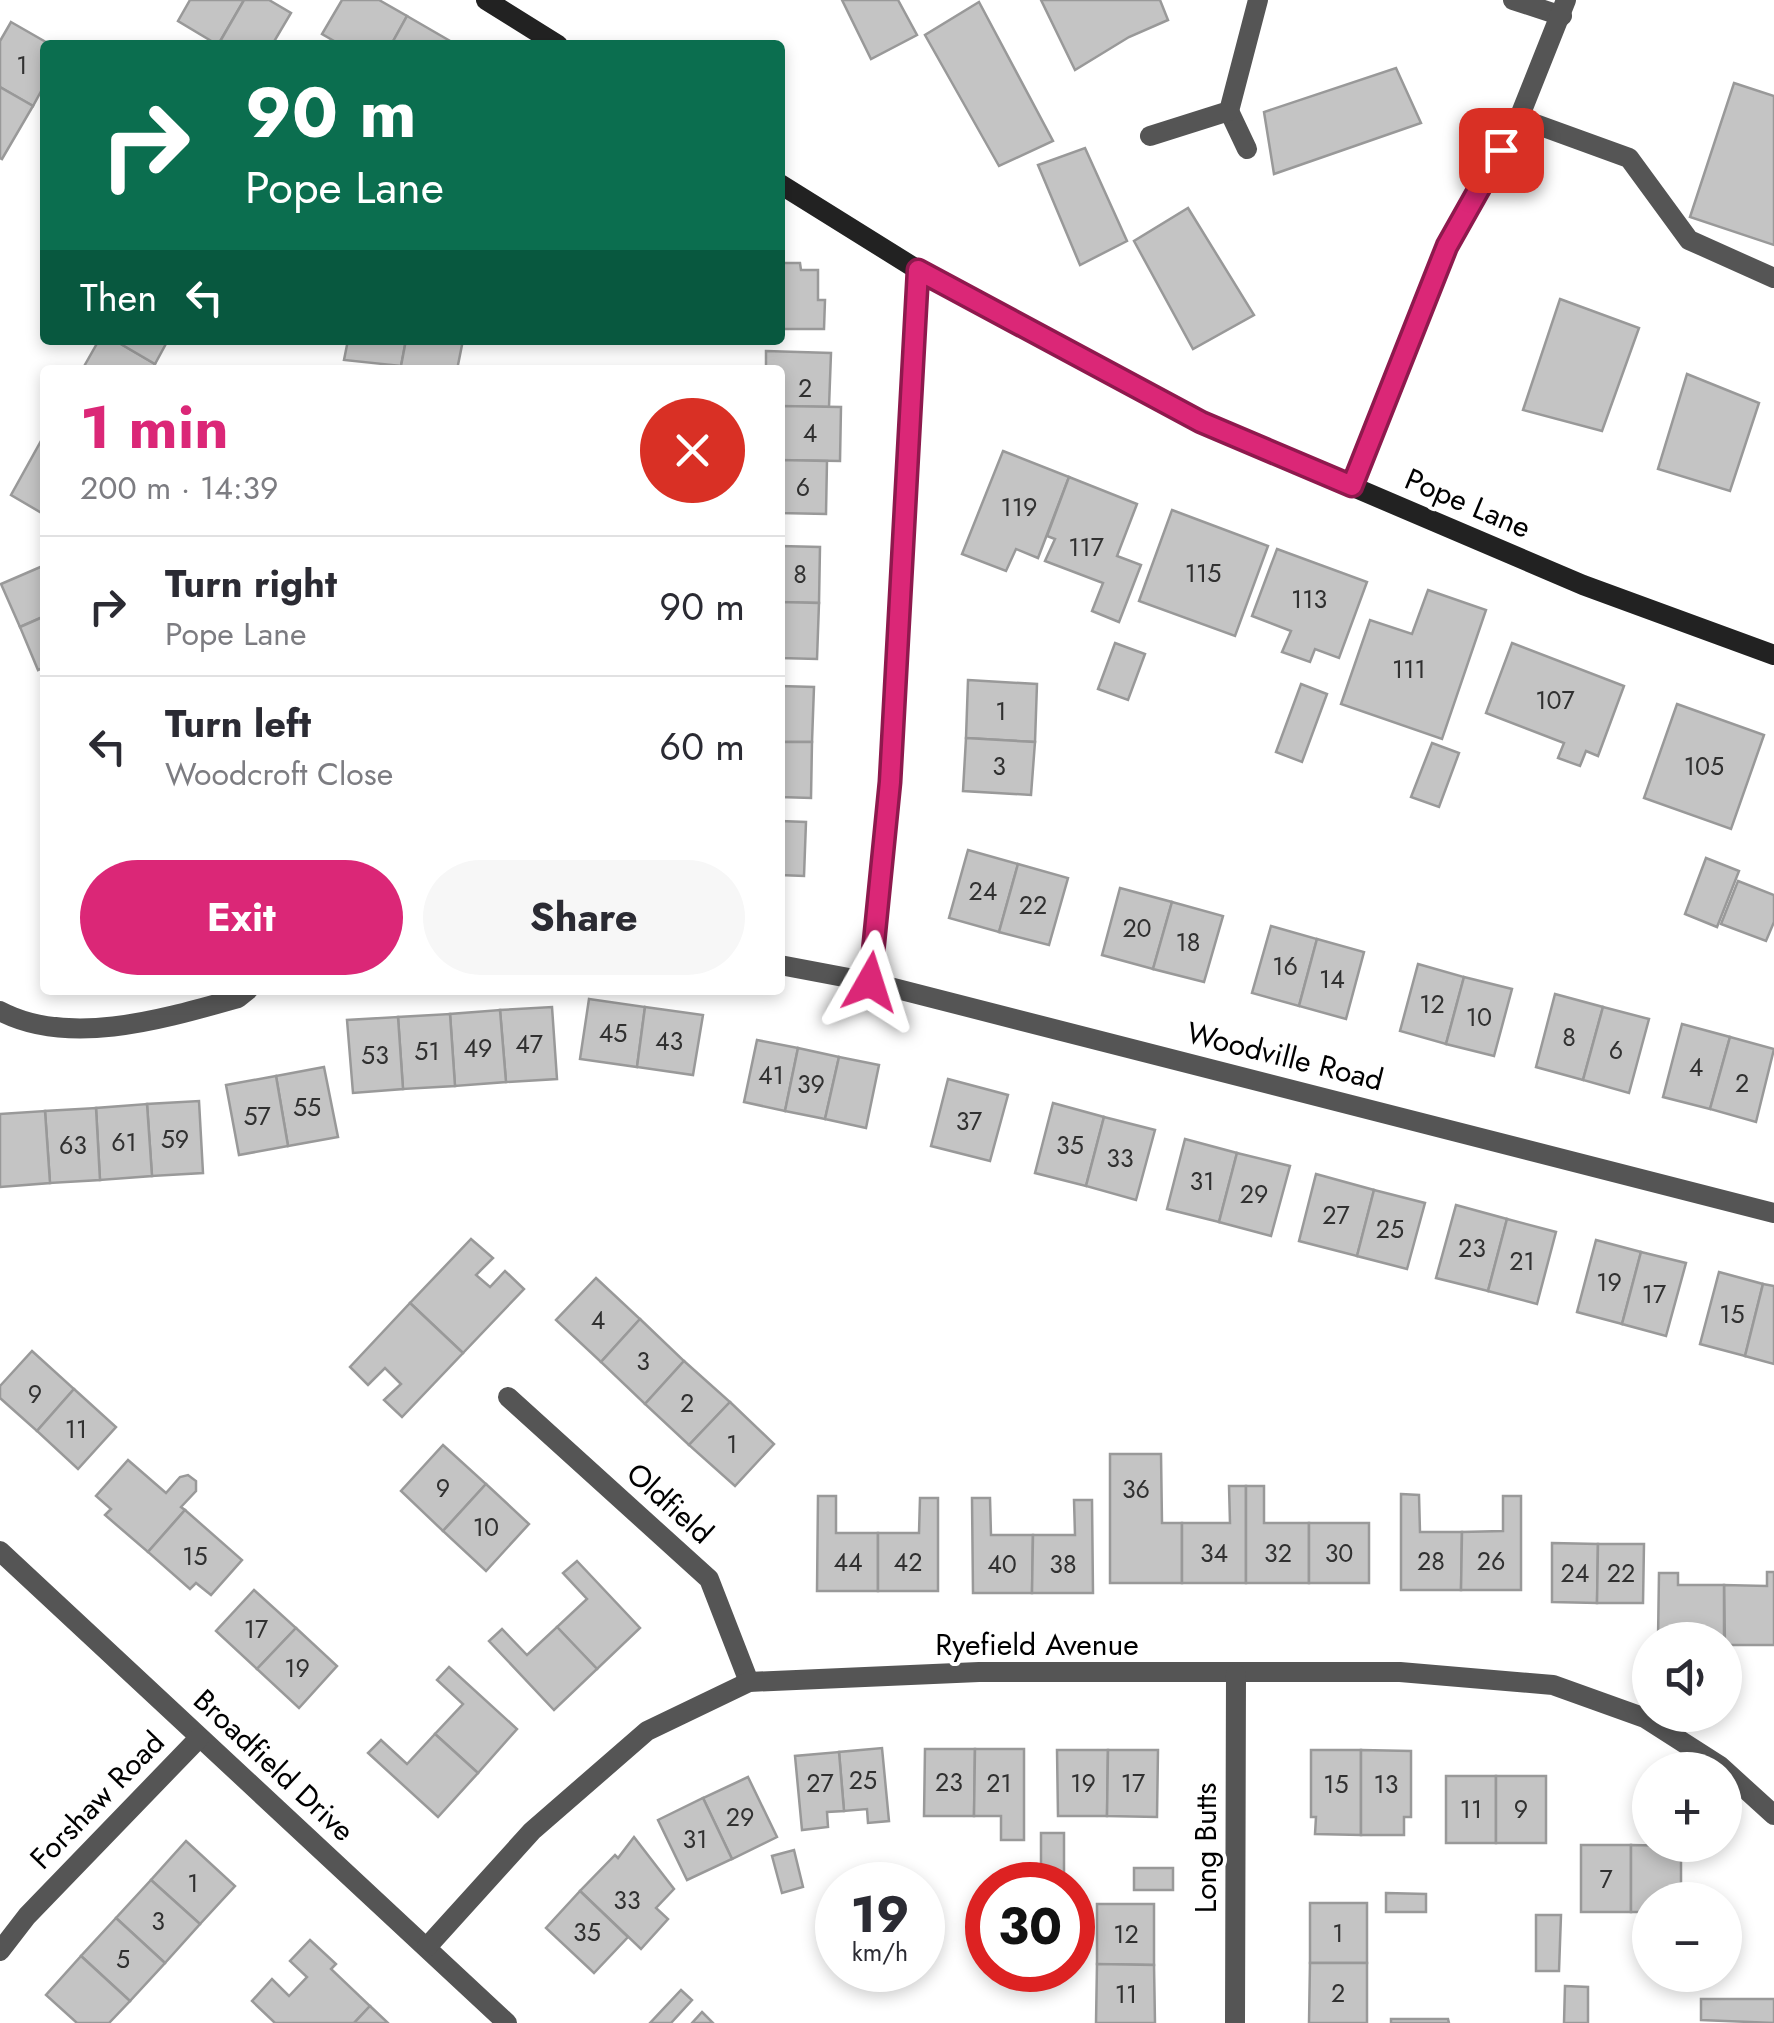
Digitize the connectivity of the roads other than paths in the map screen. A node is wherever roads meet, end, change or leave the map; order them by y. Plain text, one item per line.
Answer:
1 (486, 0) edge
2 (1258, 0) edge
3 (1513, 0) edge
4 (1564, 8) edge
5 (550, 40) edge
6 (1230, 111) junction
7 (1519, 118) junction
8 (1150, 136) dead end
9 (1248, 148) dead end
10 (785, 187) edge
11 (918, 270) junction
12 (1774, 278) edge
13 (1352, 486) junction
14 (1774, 655) edge
15 (785, 966) edge
16 (870, 982) junction
17 (237, 995) edge
18 (0, 1011) edge
19 (1774, 1212) edge
20 (508, 1397) dead end
21 (0, 1551) edge
22 (1236, 1674) junction
23 (749, 1682) junction
24 (199, 1738) junction
25 (1774, 1815) edge
26 (427, 1947) junction
27 (0, 1951) edge
28 (508, 2023) edge
29 (1234, 2023) edge

1 - 5 street
2 - 6 street
3 - 4 street
4 - 7 street
6 - 8 street
6 - 9 street
7 - 12 street
7 - 13 street
10 - 11 street, Pope Lane
11 - 13 street, Pope Lane
11 - 16 street
13 - 14 street, Pope Lane
15 - 16 street, Woodville Road
16 - 19 street, Woodville Road
17 - 18 street
20 - 23 street, Oldfield
21 - 24 street, Broadfield Drive
22 - 23 street, Ryefield Avenue
22 - 25 street, Ryefield Avenue
22 - 29 street, Long Butts
23 - 26 street, Ryefield Avenue
24 - 26 street, Broadfield Drive
24 - 27 street, Forshaw Road
26 - 28 street, Broadfield Drive

